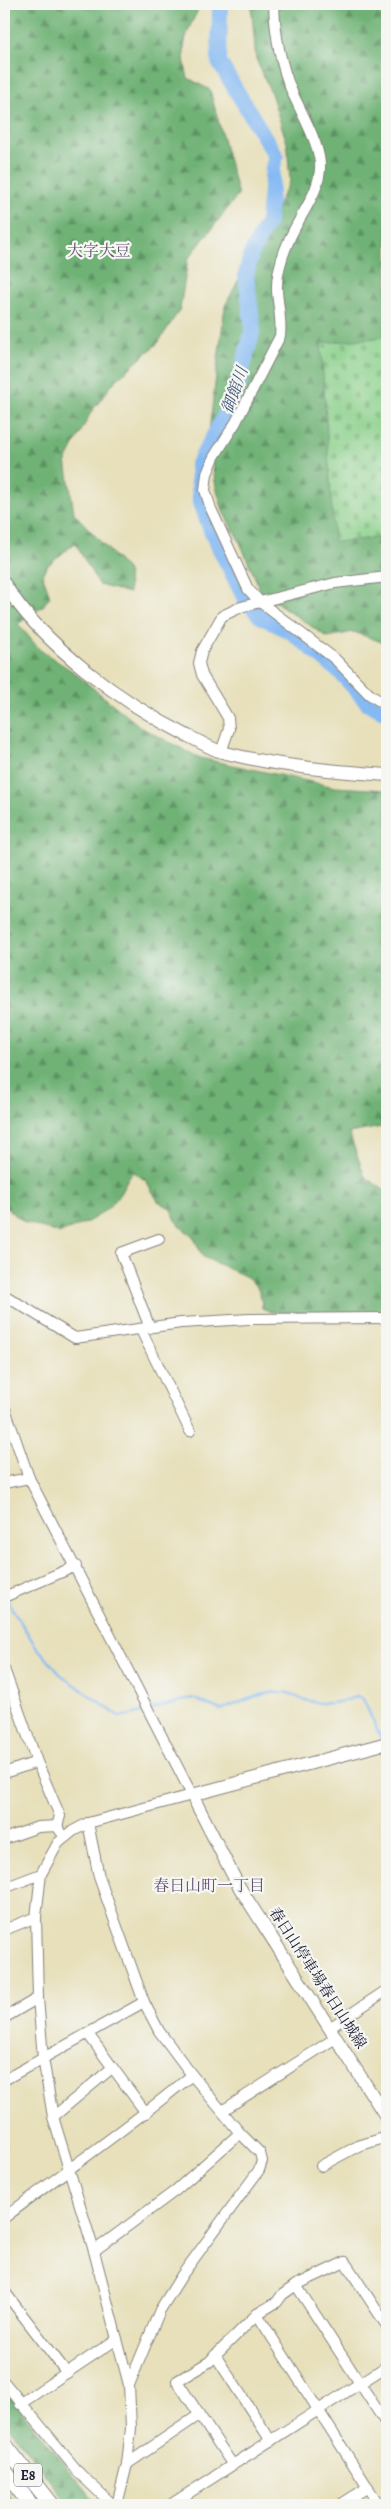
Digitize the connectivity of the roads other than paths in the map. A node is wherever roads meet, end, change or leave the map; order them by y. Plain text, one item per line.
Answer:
1 (274, 4) edge
2 (387, 577) edge
3 (4, 583) edge
4 (260, 602) junction
5 (387, 706) edge
6 (221, 752) junction
7 (387, 775) edge
8 (159, 1239) dead end
9 (4, 1295) edge
10 (387, 1318) edge
11 (146, 1329) junction
12 (4, 1406) edge
13 (190, 1431) dead end
14 (29, 1478) junction
15 (4, 1484) edge
16 (76, 1566) junction
17 (4, 1597) edge
18 (4, 1668) edge
19 (387, 1743) edge
20 (37, 1762) junction
21 (4, 1773) edge
22 (192, 1795) junction
23 (88, 1823) junction
24 (57, 1826) junction
25 (64, 1837) junction
26 (4, 1839) edge
27 (41, 1874) junction
28 (4, 1888) edge
29 (36, 1917) junction
30 (4, 1930) edge
31 (387, 1990) edge
32 (38, 1998) junction
33 (144, 2002) junction
34 (4, 2018) edge
35 (334, 2032) junction
36 (88, 2034) junction
37 (43, 2058) junction
38 (112, 2068) junction
39 (192, 2076) junction
40 (4, 2080) edge
41 (222, 2111) junction
42 (146, 2113) junction
43 (53, 2117) junction
44 (387, 2118) edge
45 (240, 2133) junction
46 (387, 2137) edge
47 (321, 2166) dead end
48 (70, 2167) junction
49 (4, 2218) edge
50 (94, 2251) junction
51 (296, 2285) junction
52 (4, 2291) edge
53 (257, 2314) junction
54 (387, 2326) edge
55 (117, 2339) junction
56 (215, 2355) junction
57 (387, 2366) edge
58 (67, 2372) junction
59 (4, 2382) edge
60 (360, 2384) junction
61 (129, 2385) junction
62 (20, 2404) junction
63 (318, 2410) junction
64 (199, 2415) junction
65 (387, 2425) edge
66 (271, 2441) junction
67 (4, 2444) edge
68 (127, 2464) junction
69 (232, 2464) junction
70 (4, 2470) edge
71 (368, 2487) junction
72 (32, 2505) edge
73 (52, 2505) edge
74 (115, 2505) edge
75 (170, 2505) edge
76 (340, 2505) edge
77 (379, 2505) edge

1 - 4 street
2 - 4 street
3 - 6 main road
4 - 5 street
4 - 6 street
6 - 7 main road
8 - 11 street
9 - 11 street
10 - 11 street
11 - 13 street
12 - 14 street
14 - 15 street
14 - 16 street
16 - 17 street
16 - 22 street
18 - 20 street
19 - 22 main road
20 - 21 street
20 - 24 street
22 - 23 street
22 - 35 main road, 春日山停車場春日山城線
23 - 25 street
23 - 33 street
24 - 25 street
24 - 26 street
25 - 27 street
27 - 28 street
27 - 29 street
29 - 30 street
29 - 32 street
31 - 35 street
32 - 34 street
32 - 37 street
33 - 36 street
33 - 39 street
35 - 41 street
35 - 44 main road, 春日山停車場春日山城線
36 - 37 street
36 - 38 street
37 - 40 street
37 - 43 street
38 - 42 street
38 - 43 street
39 - 41 street
39 - 42 street
41 - 45 street
42 - 48 street
43 - 48 street
45 - 50 street
45 - 61 street
46 - 47 street
48 - 49 street
48 - 50 street
50 - 55 street
51 - 53 street
51 - 54 street
51 - 60 street
52 - 58 street
53 - 56 street
53 - 63 street
55 - 58 street
55 - 61 street
56 - 64 street
56 - 66 street
57 - 60 street
58 - 62 street
59 - 62 street
60 - 63 street
60 - 65 street
61 - 68 street
62 - 74 street
63 - 66 street
63 - 71 street
64 - 68 street
64 - 69 street
66 - 69 street
67 - 73 highway, E8
68 - 74 street
69 - 75 street
70 - 72 highway, E8
71 - 76 street
71 - 77 street

